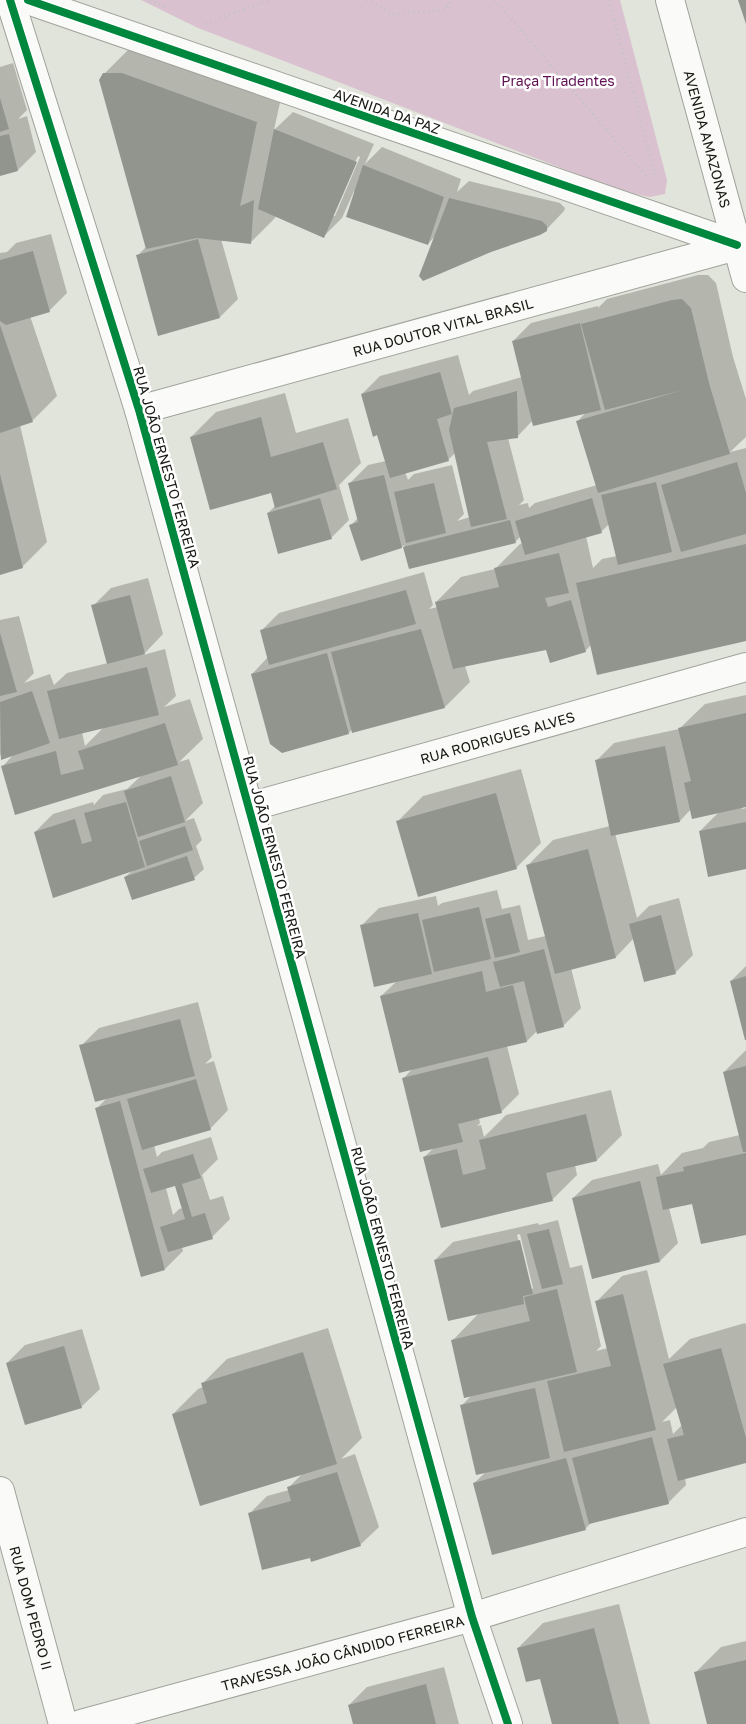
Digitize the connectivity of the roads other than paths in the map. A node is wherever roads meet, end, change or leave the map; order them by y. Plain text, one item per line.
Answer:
1 (10, 0) edge
2 (28, 0) edge
3 (670, 0) edge
4 (742, 244) edge
5 (746, 278) edge
6 (139, 410) junction
7 (746, 667) edge
8 (249, 807) junction
9 (0, 1491) edge
10 (746, 1532) edge
11 (472, 1617) junction
12 (63, 1724) edge
13 (81, 1724) edge
14 (508, 1724) edge

1 - 6 street, RUA JOÃO ERNESTO FERREIRA
2 - 4 street, AVENIDA DA PAZ
3 - 4 street, AVENIDA AMAZONAS
4 - 5 street, AVENIDA AMAZONAS
4 - 6 street, RUA DOUTOR VITAL BRASIL
6 - 8 street, RUA JOÃO ERNESTO FERREIRA
7 - 8 street, RUA RODRIGUES ALVES
8 - 11 street, RUA JOÃO ERNESTO FERREIRA
9 - 12 street, RUA DOM PEDRO II
10 - 11 street, TRAVESSA JOÃO CÂNDIDO FERREIRA
11 - 13 street, TRAVESSA JOÃO CÂNDIDO FERREIRA
11 - 14 street, RUA JOÃO ERNESTO FERREIRA

